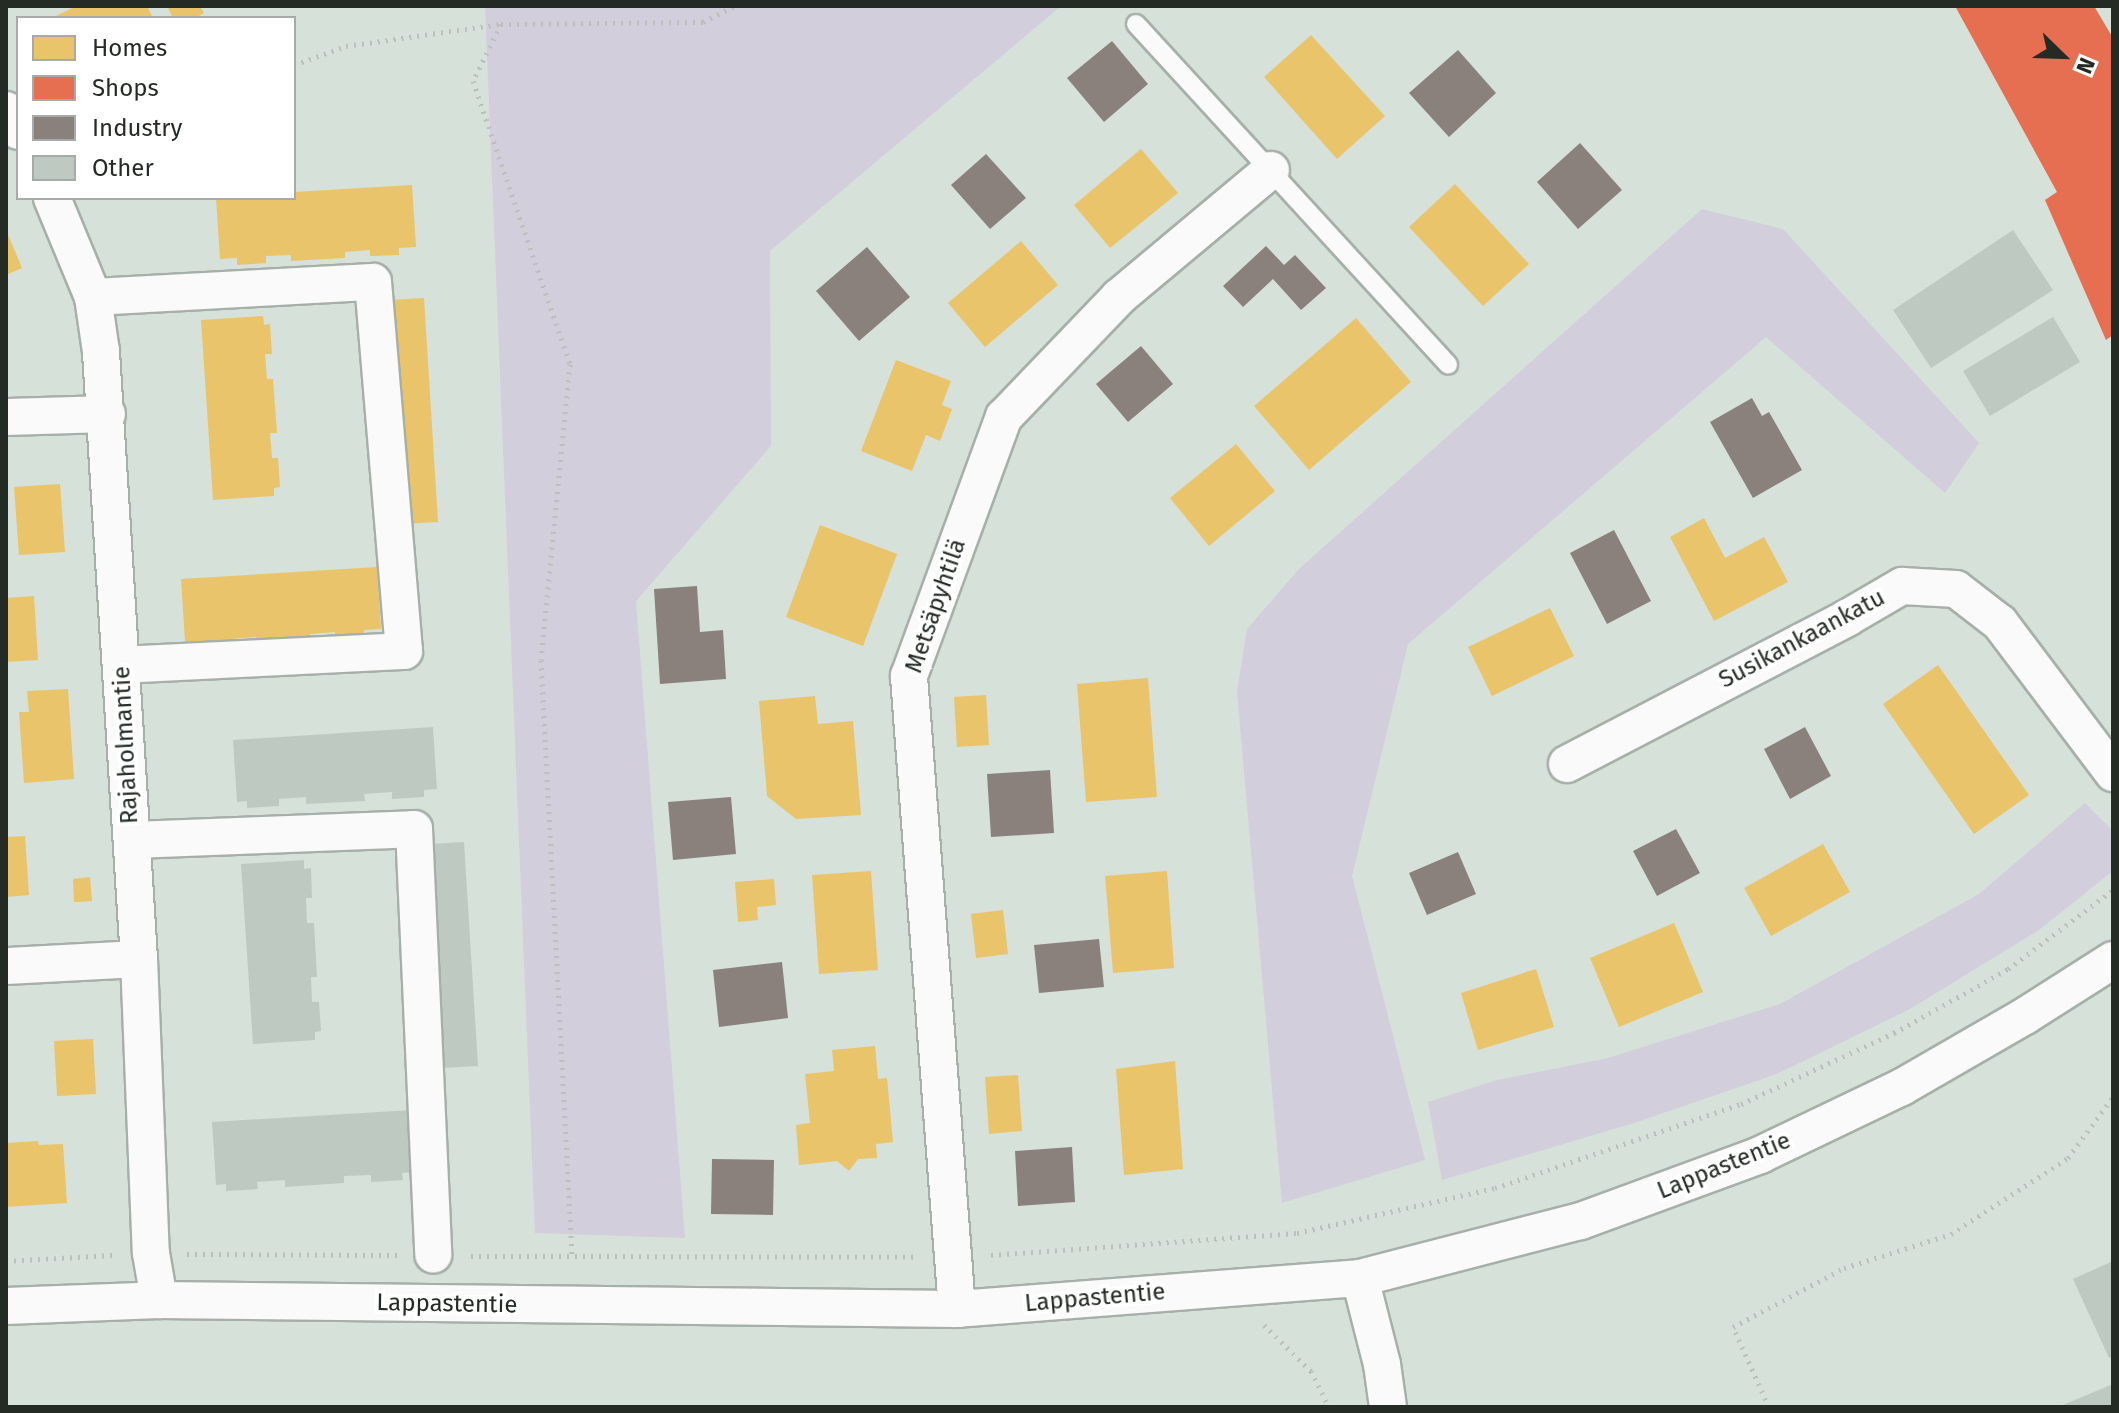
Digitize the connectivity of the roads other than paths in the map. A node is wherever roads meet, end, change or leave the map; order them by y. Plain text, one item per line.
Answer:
1 (1136, 24) dead end
2 (6, 110) edge
3 (16, 128) edge
4 (1271, 170) junction
5 (53, 200) edge
6 (93, 297) junction
7 (1448, 365) dead end
8 (107, 414) junction
9 (6, 417) edge
10 (122, 665) junction
11 (1567, 764) dead end
12 (2113, 773) edge
13 (132, 840) junction
14 (139, 959) junction
15 (2113, 960) edge
16 (6, 966) edge
17 (433, 1255) road end
18 (1360, 1278) junction
19 (159, 1300) junction
20 (6, 1306) edge
21 (957, 1309) junction
22 (1388, 1407) edge

1 - 4 lane
2 - 3 street
4 - 7 lane
4 - 21 street, Metsäpyhtilä
5 - 6 street, Rajaholmantie
6 - 8 street, Rajaholmantie
6 - 10 street
8 - 9 street
8 - 10 street, Rajaholmantie
10 - 13 street, Rajaholmantie
11 - 12 street, Susikankaankatu
13 - 14 street, Rajaholmantie
13 - 17 street
14 - 16 street
14 - 19 street, Rajaholmantie
15 - 18 street, Lappastentie
18 - 21 street, Lappastentie
18 - 22 street
19 - 20 street, Lappastentie
19 - 21 street, Lappastentie

